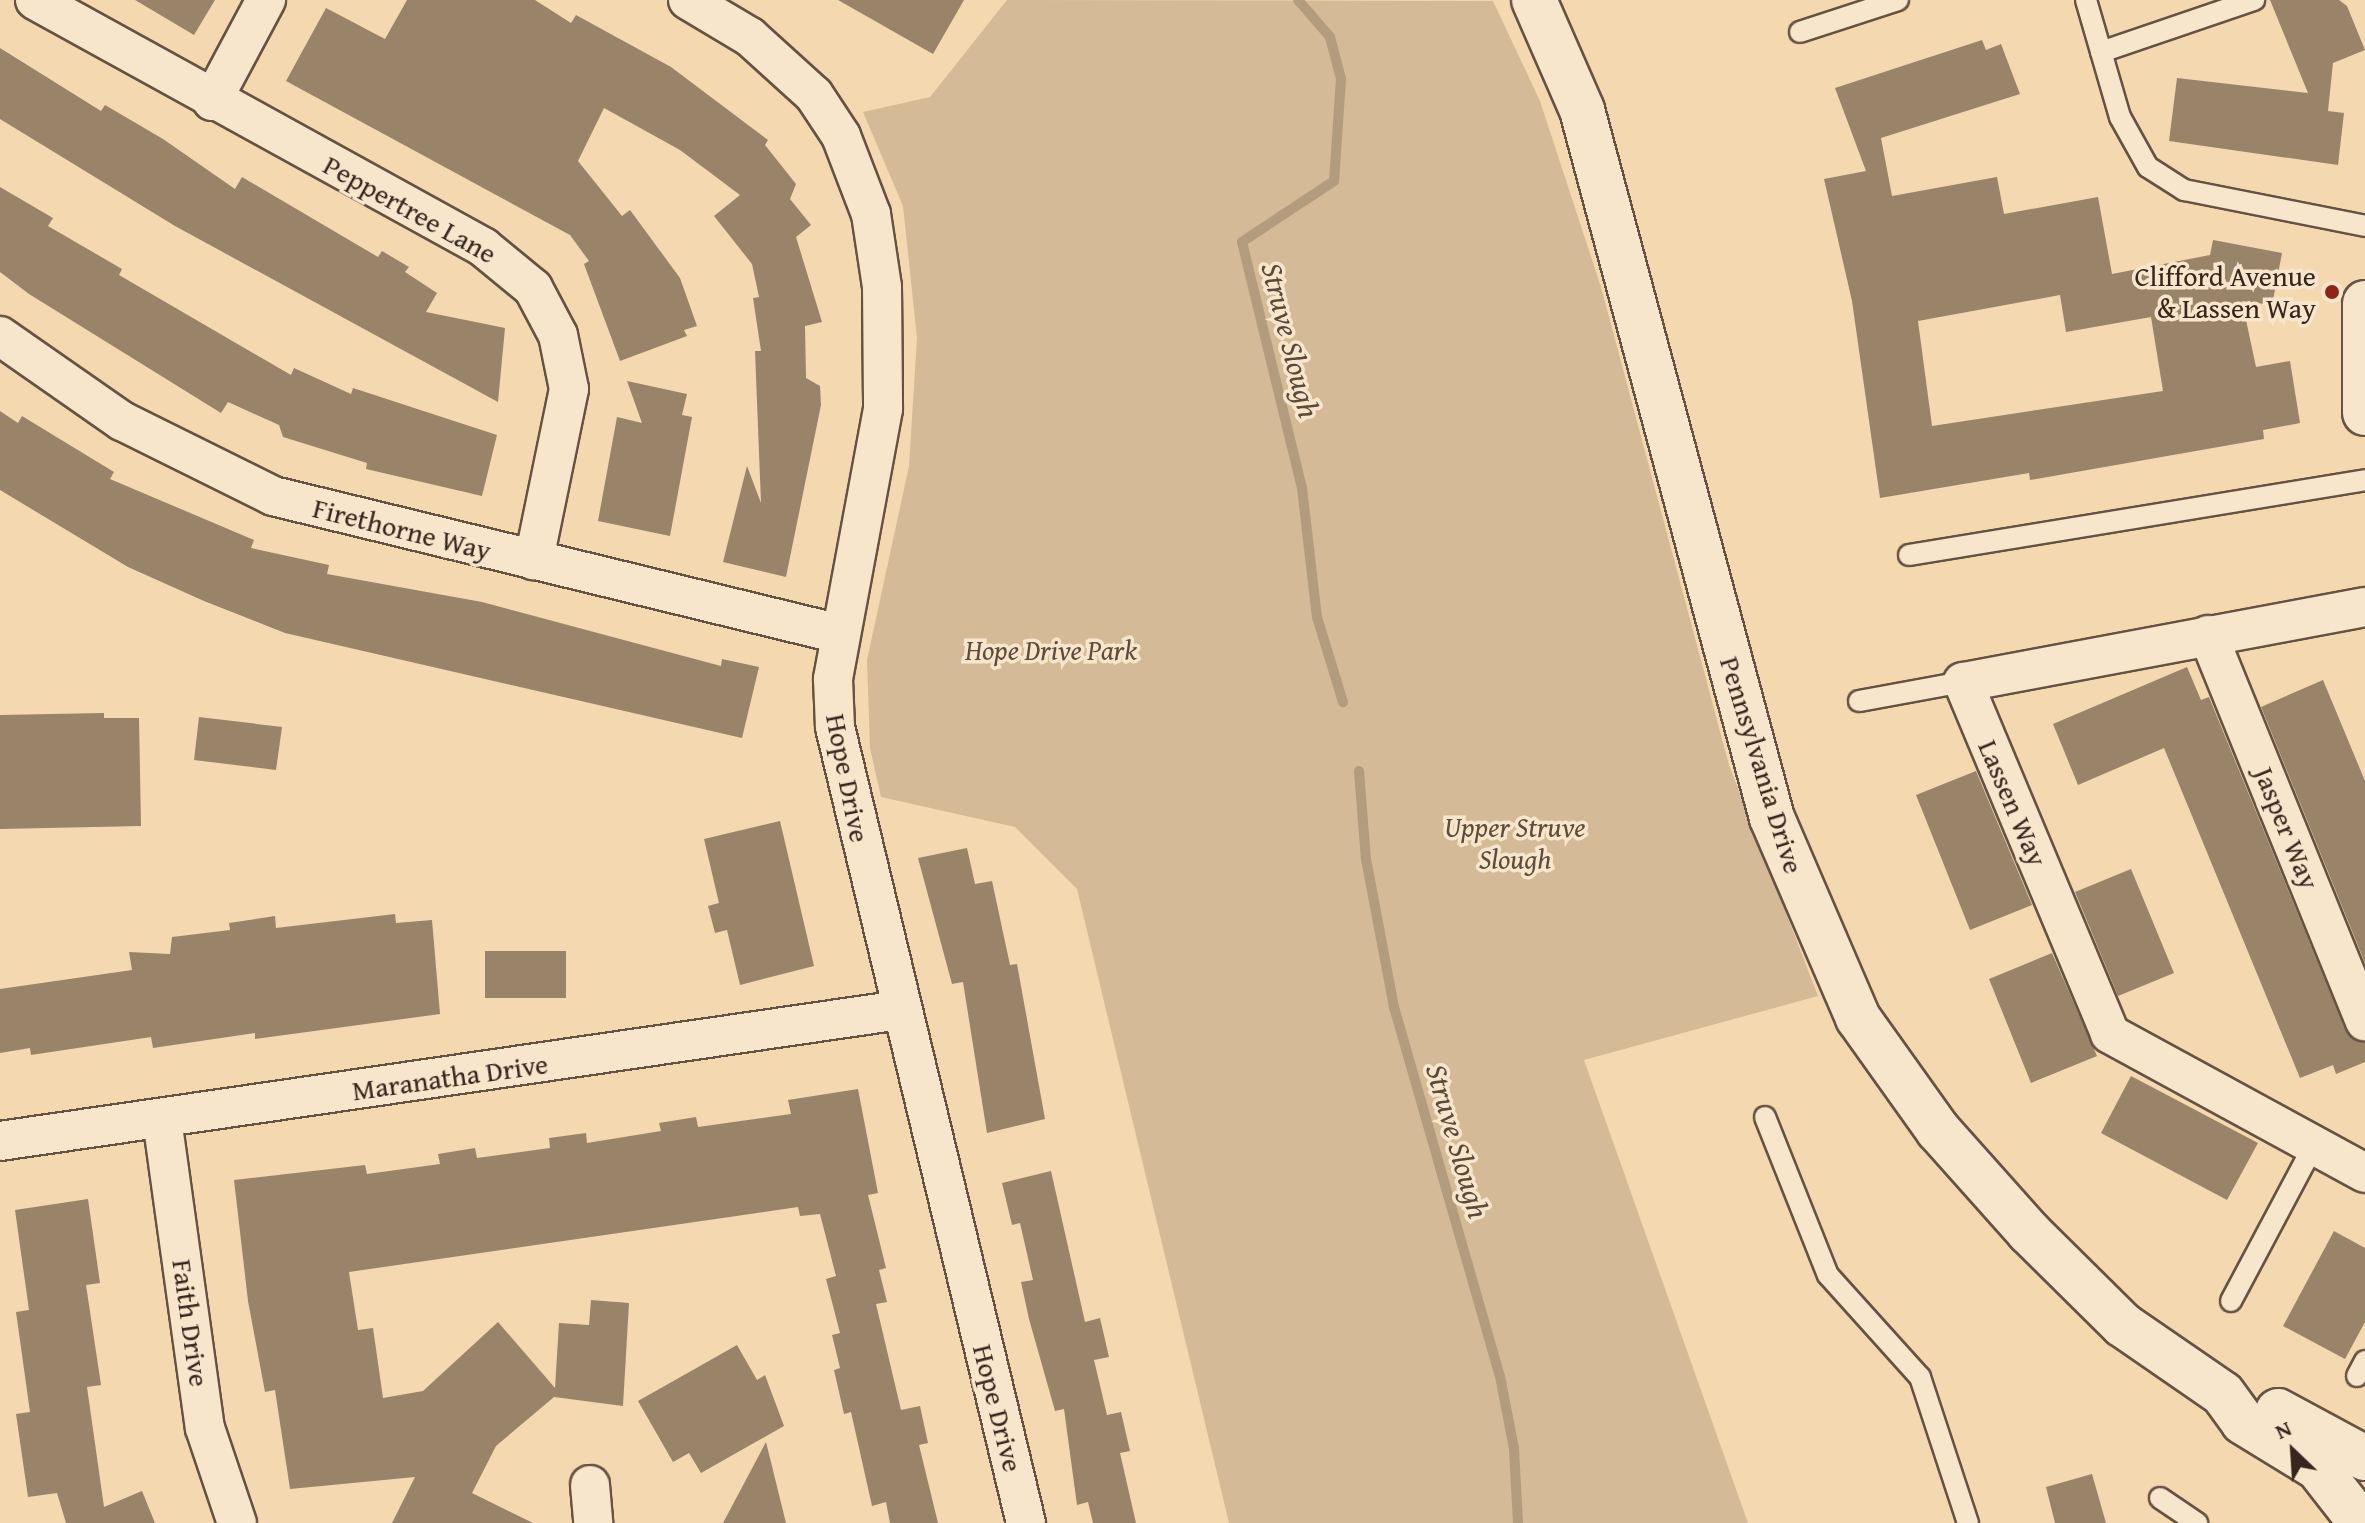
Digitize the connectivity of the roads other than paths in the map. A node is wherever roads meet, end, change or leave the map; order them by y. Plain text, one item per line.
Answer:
1 (35, 0) edge
2 (266, 0) edge
3 (688, 0) edge
4 (1534, 0) edge
5 (1898, 0) edge
6 (2086, 0) edge
7 (2254, 0) edge
8 (1800, 32) dead end
9 (2101, 52) junction
10 (212, 101) junction
11 (2365, 226) edge
12 (2365, 303) edge
13 (0, 336) edge
14 (2365, 413) edge
15 (2365, 480) edge
16 (1909, 555) dead end
17 (534, 560) junction
18 (2365, 607) edge
19 (840, 634) junction
20 (2208, 635) junction
21 (1963, 682) junction
22 (1859, 701) dead end
23 (900, 1010) junction
24 (2365, 1021) edge
25 (1765, 1117) dead end
26 (162, 1119) junction
27 (0, 1141) edge
28 (2314, 1145) junction
29 (2365, 1173) edge
30 (2231, 1301) dead end
31 (2223, 1394) junction
32 (2365, 1458) edge
33 (590, 1485) dead end
34 (2160, 1498) dead end
35 (237, 1523) edge
36 (593, 1523) edge
37 (1026, 1523) edge
38 (1968, 1523) edge
39 (2197, 1523) edge
40 (2361, 1523) edge

1 - 10 street, Peppertree Lane
2 - 10 street
3 - 19 street, Hope Drive
4 - 31 street, Pennsylvania Drive
5 - 8 lane
6 - 9 lane
7 - 9 lane
9 - 11 lane
10 - 17 street, Peppertree Lane
12 - 14 street
13 - 17 street, Firethorne Way
15 - 16 lane
17 - 19 street, Firethorne Way
18 - 20 street
19 - 23 street, Hope Drive
20 - 21 street
20 - 24 street, Jasper Way
21 - 22 lane
21 - 28 street, Lassen Way
23 - 26 street, Maranatha Drive
23 - 37 street, Hope Drive
25 - 38 lane
26 - 27 street, Maranatha Drive
26 - 35 street, Faith Drive
28 - 29 street, Lassen Way
28 - 30 lane
31 - 32 street, Pennsylvania Drive
31 - 40 street, Pennsylvania Drive
33 - 36 street
34 - 39 lane

